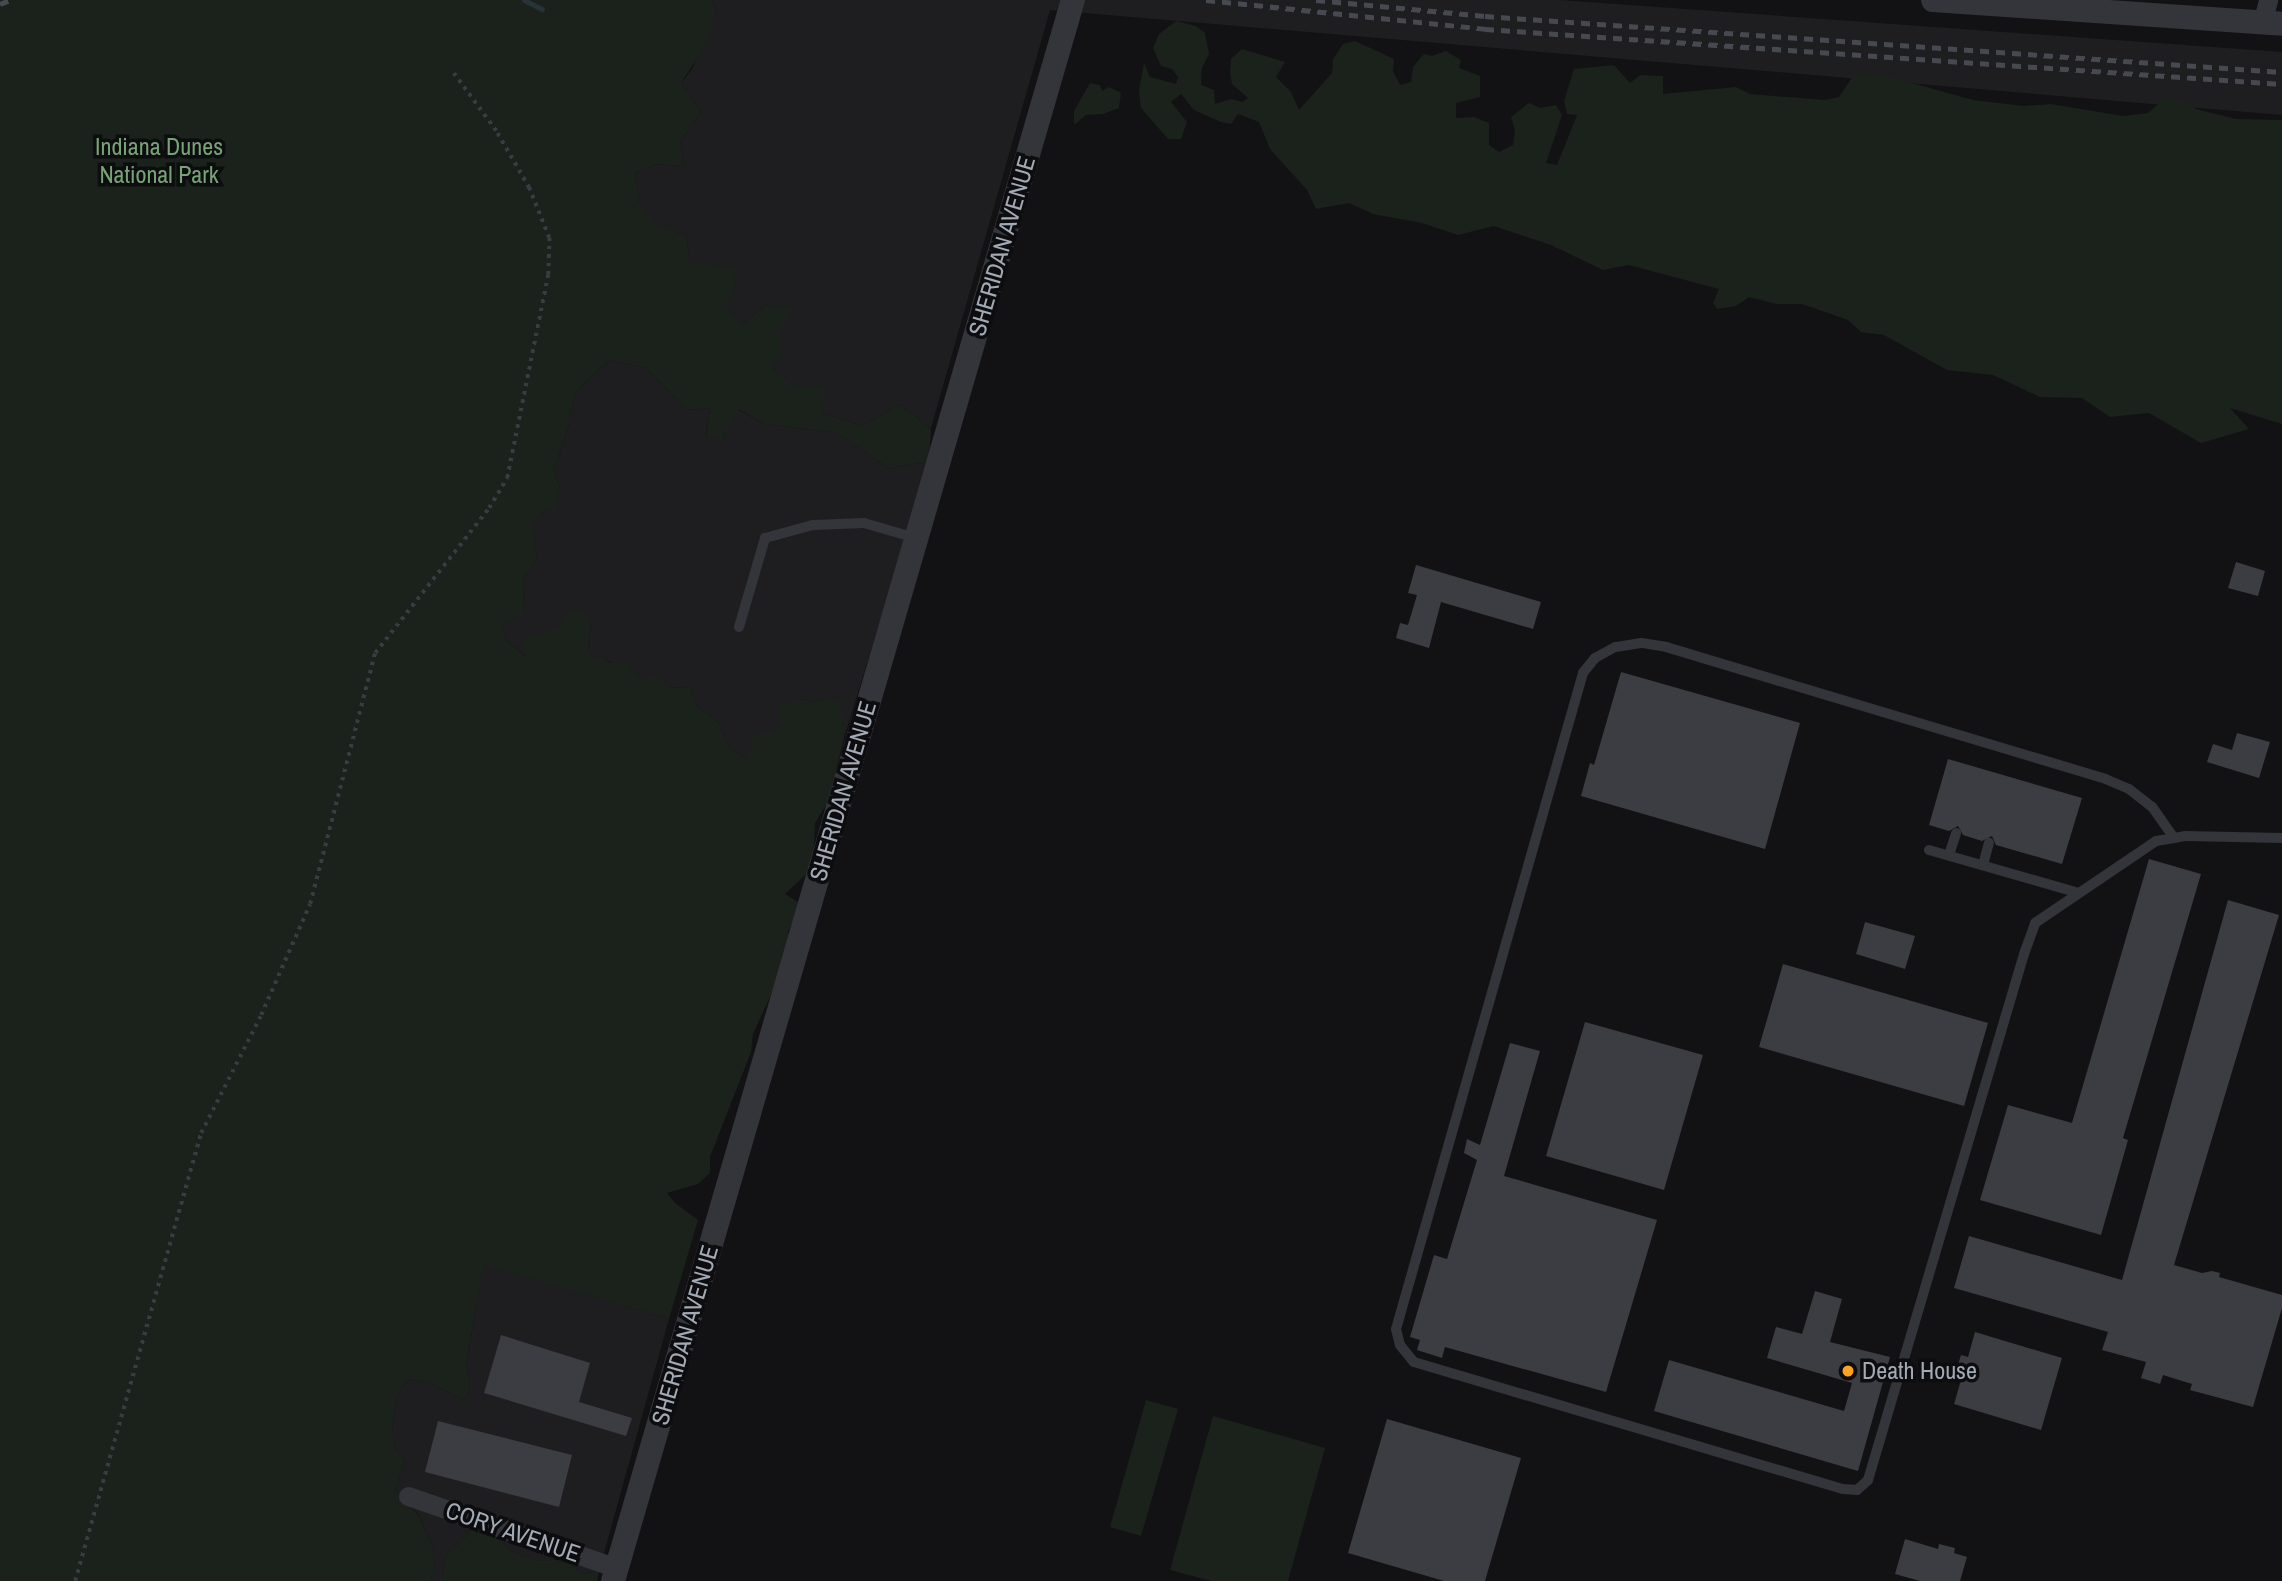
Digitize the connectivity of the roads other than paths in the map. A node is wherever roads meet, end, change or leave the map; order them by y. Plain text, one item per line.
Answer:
1 (1073, 0) edge
2 (1934, 0) edge
3 (1966, 1) edge
4 (2271, 16) edge
5 (917, 538) junction
6 (739, 627) dead end
7 (1956, 833) dead end
8 (2174, 838) junction
9 (2282, 838) edge
10 (1989, 843) dead end
11 (1929, 849) dead end
12 (1949, 855) junction
13 (1983, 865) junction
14 (2079, 893) junction
15 (408, 1496) dead end
16 (615, 1574) edge

1 - 5 street, SHERIDAN AVENUE
2 - 3 street
3 - 4 street
5 - 6 lane
5 - 16 street, SHERIDAN AVENUE
7 - 12 lane
8 - 9 lane
8 - 14 lane
8 - 14 lane
10 - 13 lane
11 - 12 lane
12 - 13 lane
13 - 14 lane
15 - 16 street, CORY AVENUE

